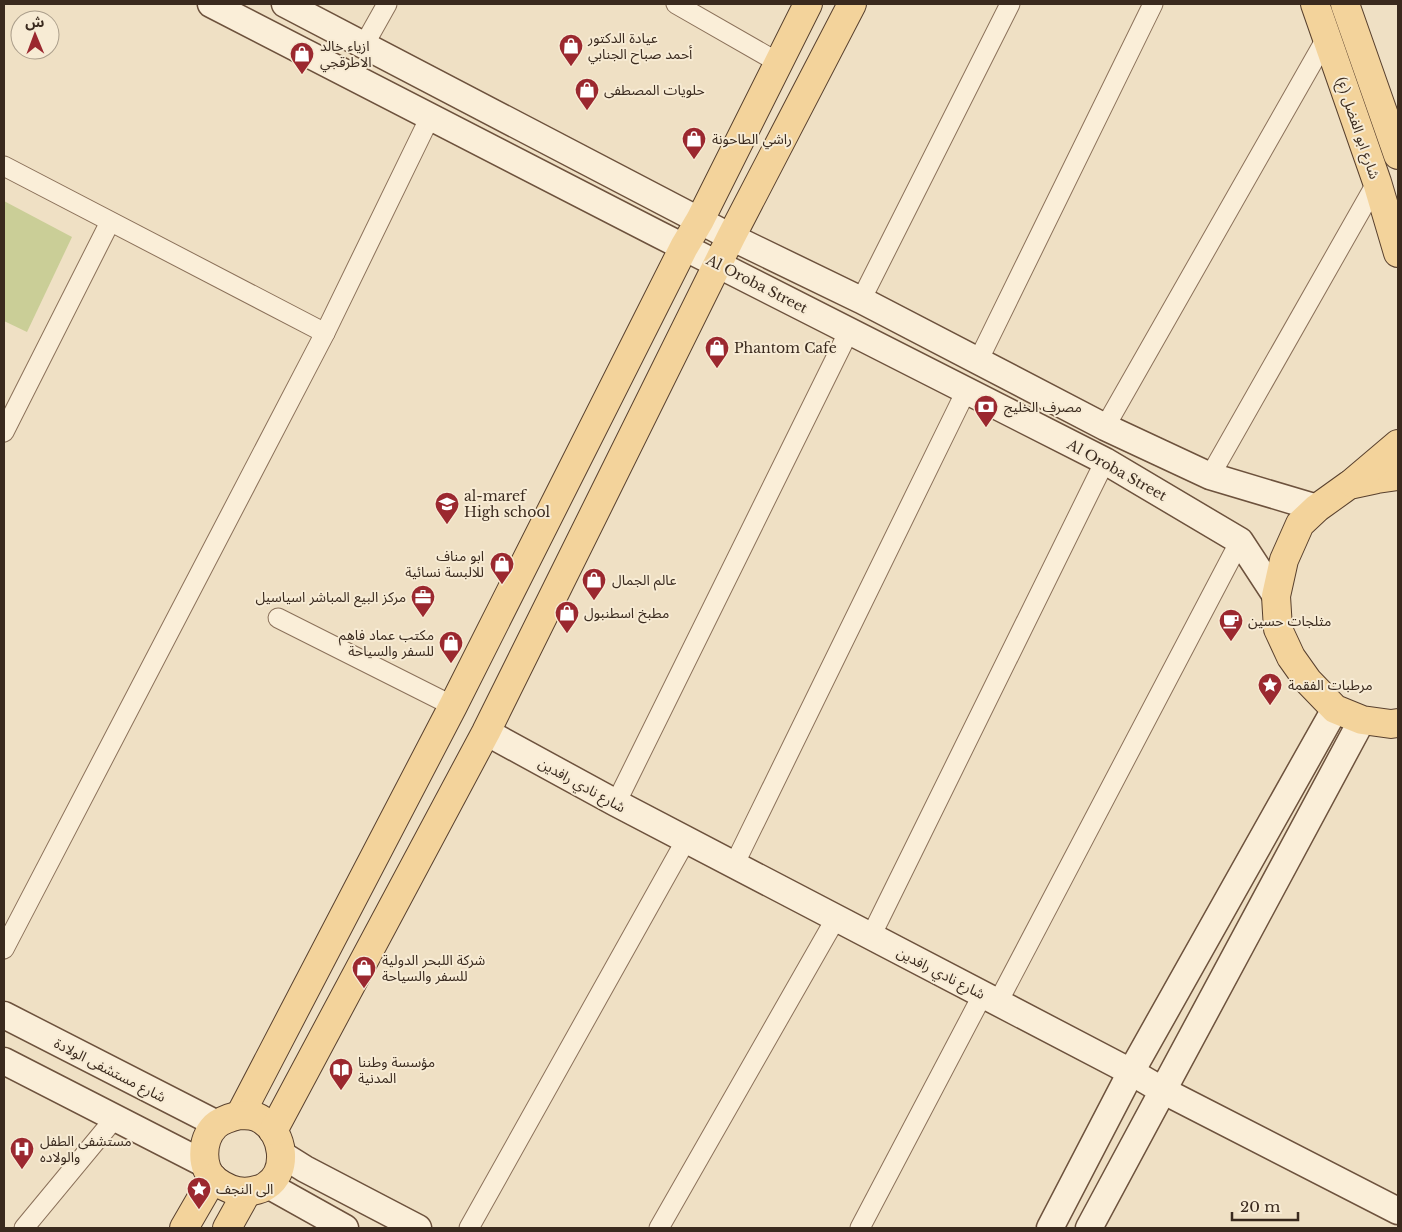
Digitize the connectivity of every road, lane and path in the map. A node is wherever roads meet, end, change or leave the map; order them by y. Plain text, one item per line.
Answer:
1 (211, 4) edge
2 (285, 4) edge
3 (387, 4) edge
4 (676, 4) edge
5 (808, 4) edge
6 (852, 4) edge
7 (1010, 4) edge
8 (1153, 4) edge
9 (1315, 4) edge
10 (1346, 4) edge
11 (1327, 37) junction
12 (364, 45) junction
13 (779, 63) junction
14 (430, 117) junction
15 (1398, 155) edge
16 (4, 166) edge
17 (1377, 182) junction
18 (700, 220) junction
19 (110, 222) junction
20 (732, 237) junction
21 (684, 247) junction
22 (1398, 253) edge
23 (718, 265) junction
24 (861, 300) junction
25 (849, 330) junction
26 (325, 333) junction
27 (978, 360) junction
28 (966, 391) junction
29 (1105, 426) junction
30 (4, 432) edge
31 (1398, 444) edge
32 (1105, 461) junction
33 (1210, 476) junction
34 (1398, 476) edge
35 (1349, 485) junction
36 (1317, 508) junction
37 (1240, 541) junction
38 (1276, 596) junction
39 (278, 618) dead end
40 (453, 706) junction
41 (1335, 709) junction
42 (1362, 720) junction
43 (1398, 723) edge
44 (486, 732) junction
45 (616, 803) junction
46 (686, 840) junction
47 (734, 865) junction
48 (836, 918) junction
49 (871, 936) junction
50 (4, 949) edge
51 (991, 998) junction
52 (4, 1015) edge
53 (4, 1061) edge
54 (1132, 1072) junction
55 (1162, 1090) junction
56 (115, 1118) junction
57 (228, 1120) junction
58 (277, 1142) junction
59 (209, 1171) junction
60 (257, 1189) junction
61 (1398, 1211) edge
62 (24, 1228) edge
63 (184, 1228) edge
64 (227, 1228) edge
65 (345, 1228) edge
66 (418, 1228) edge
67 (469, 1228) edge
68 (659, 1228) edge
69 (860, 1228) edge
70 (1050, 1228) edge
71 (1089, 1228) edge

1 - 14 main road, Al Oroba Street
2 - 12 main road
3 - 12 street
4 - 13 street
5 - 13 main road
6 - 20 main road
7 - 24 street
8 - 27 street
9 - 11 main road, شارع ابو الفضل (ع)
10 - 15 main road, شارع ابو الفضل (ع)
11 - 17 main road, شارع ابو الفضل (ع)
11 - 29 street
12 - 18 main road
13 - 18 main road
14 - 21 main road, Al Oroba Street
14 - 26 street
16 - 19 street
17 - 22 main road, شارع ابو الفضل (ع)
17 - 33 street
18 - 20 main road
18 - 21 main road
19 - 26 street
19 - 30 street
20 - 23 main road
20 - 24 main road
21 - 23 main road, Al Oroba Street
21 - 40 main road
23 - 25 main road, Al Oroba Street
23 - 44 main road
24 - 27 main road
25 - 28 main road, Al Oroba Street
25 - 45 street
26 - 50 street
27 - 29 main road
28 - 32 main road, Al Oroba Street
28 - 47 street
29 - 33 main road
31 - 35 main road
32 - 37 main road, Al Oroba Street
32 - 49 street
33 - 36 main road
34 - 35 main road
35 - 36 main road
36 - 38 main road
37 - 38 main road, Al Oroba Street
37 - 51 street
38 - 41 main road
39 - 40 street
40 - 57 main road
41 - 42 main road
41 - 54 main road
42 - 43 main road
42 - 55 main road
44 - 45 main road, شارع نادي رافدين
44 - 58 main road
45 - 46 main road, شارع نادي رافدين
46 - 47 main road, شارع نادي رافدين
46 - 67 street
47 - 48 main road, شارع نادي رافدين
48 - 49 main road, شارع نادي رافدين
48 - 68 street
49 - 51 main road, شارع نادي رافدين
51 - 54 main road, شارع نادي رافدين
51 - 69 street
52 - 57 main road, شارع مستشفى الولادة
53 - 56 main road
54 - 55 main road, شارع نادي رافدين
54 - 70 main road
55 - 61 main road, شارع نادي رافدين
55 - 71 main road
56 - 59 main road
56 - 62 street
57 - 58 main road
57 - 59 main road
58 - 60 main road
58 - 66 main road
59 - 60 main road
59 - 63 main road
60 - 64 main road
60 - 65 main road

